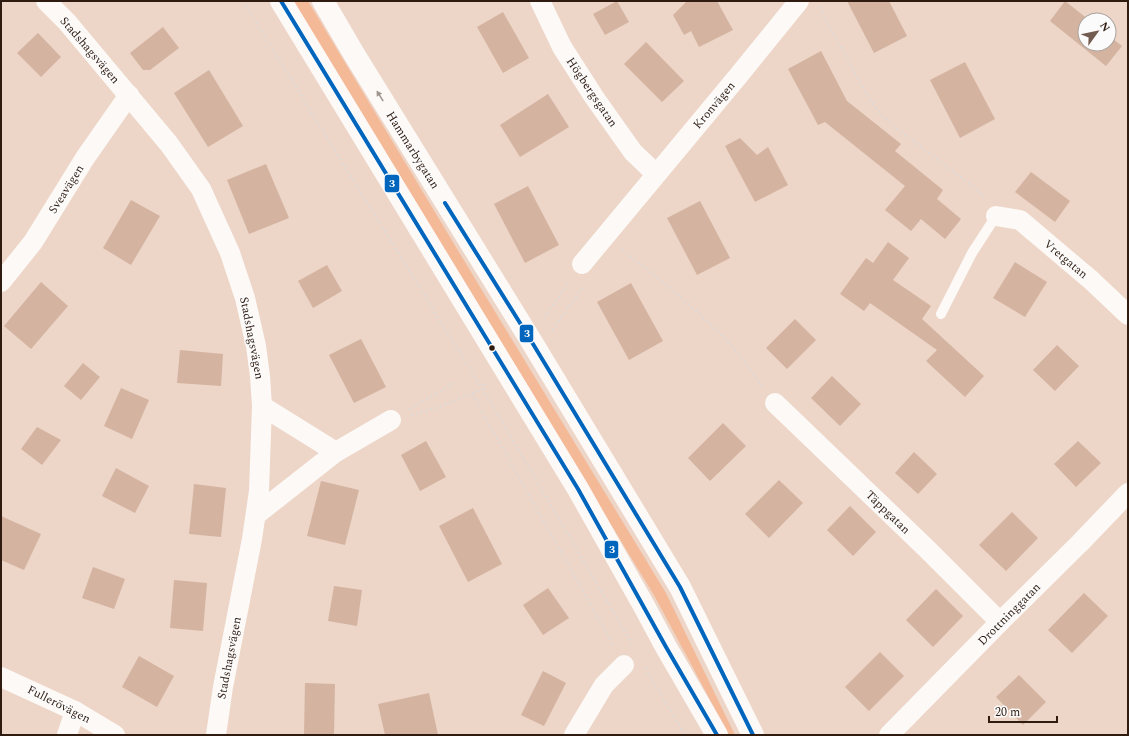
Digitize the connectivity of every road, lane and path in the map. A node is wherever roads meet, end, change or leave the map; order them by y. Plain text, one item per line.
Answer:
1 (46, 1) edge
2 (243, 1) edge
3 (281, 1) edge
4 (323, 1) edge
5 (540, 1) edge
6 (799, 1) edge
7 (816, 1) edge
8 (129, 95) junction
9 (656, 174) junction
10 (996, 216) junction
11 (604, 237) junction
12 (582, 264) junction
13 (1, 282) edge
14 (941, 314) dead end
15 (1128, 315) edge
16 (544, 318) dead end
17 (551, 331) dead end
18 (486, 375) dead end
19 (456, 382) dead end
20 (483, 389) junction
21 (472, 394) junction
22 (775, 403) joint
23 (262, 406) junction
24 (392, 420) junction
25 (336, 452) junction
26 (1128, 493) edge
27 (256, 515) junction
28 (1000, 622) junction
29 (634, 659) junction
30 (1, 677) edge
31 (75, 711) junction
32 (67, 735) edge
33 (115, 735) edge
34 (216, 735) edge
35 (574, 735) edge
36 (685, 735) edge
37 (717, 735) edge
38 (754, 735) edge
39 (889, 735) edge

1 - 8 street, Stadshagsvägen
2 - 20 path
3 - 37 main road
38 -> 4 main road, Hammarbygatan
5 - 9 street, Högbergsgatan
6 - 9 street, Kronvägen
7 - 10 path
8 - 13 street, Sveavägen
8 - 23 street, Stadshagsvägen
9 - 11 street, Kronvägen
10 - 14 lane
10 - 15 street, Vretgatan
11 - 12 street, Kronvägen
11 - 22 path
12 - 16 path
12 - 17 path
18 - 20 path
19 - 24 path
20 - 21 path
20 - 29 path
21 - 24 path
21 - 29 path
22 - 28 street, Täppgatan
23 - 25 street
23 - 27 street, Stadshagsvägen
24 - 25 street
25 - 27 street
26 - 28 street, Drottninggatan
27 - 34 street, Stadshagsvägen
28 - 39 street, Drottninggatan
29 - 35 street
29 - 36 path
30 - 31 street, Fullerövägen
31 - 32 street
31 - 33 street, Fullerövägen

